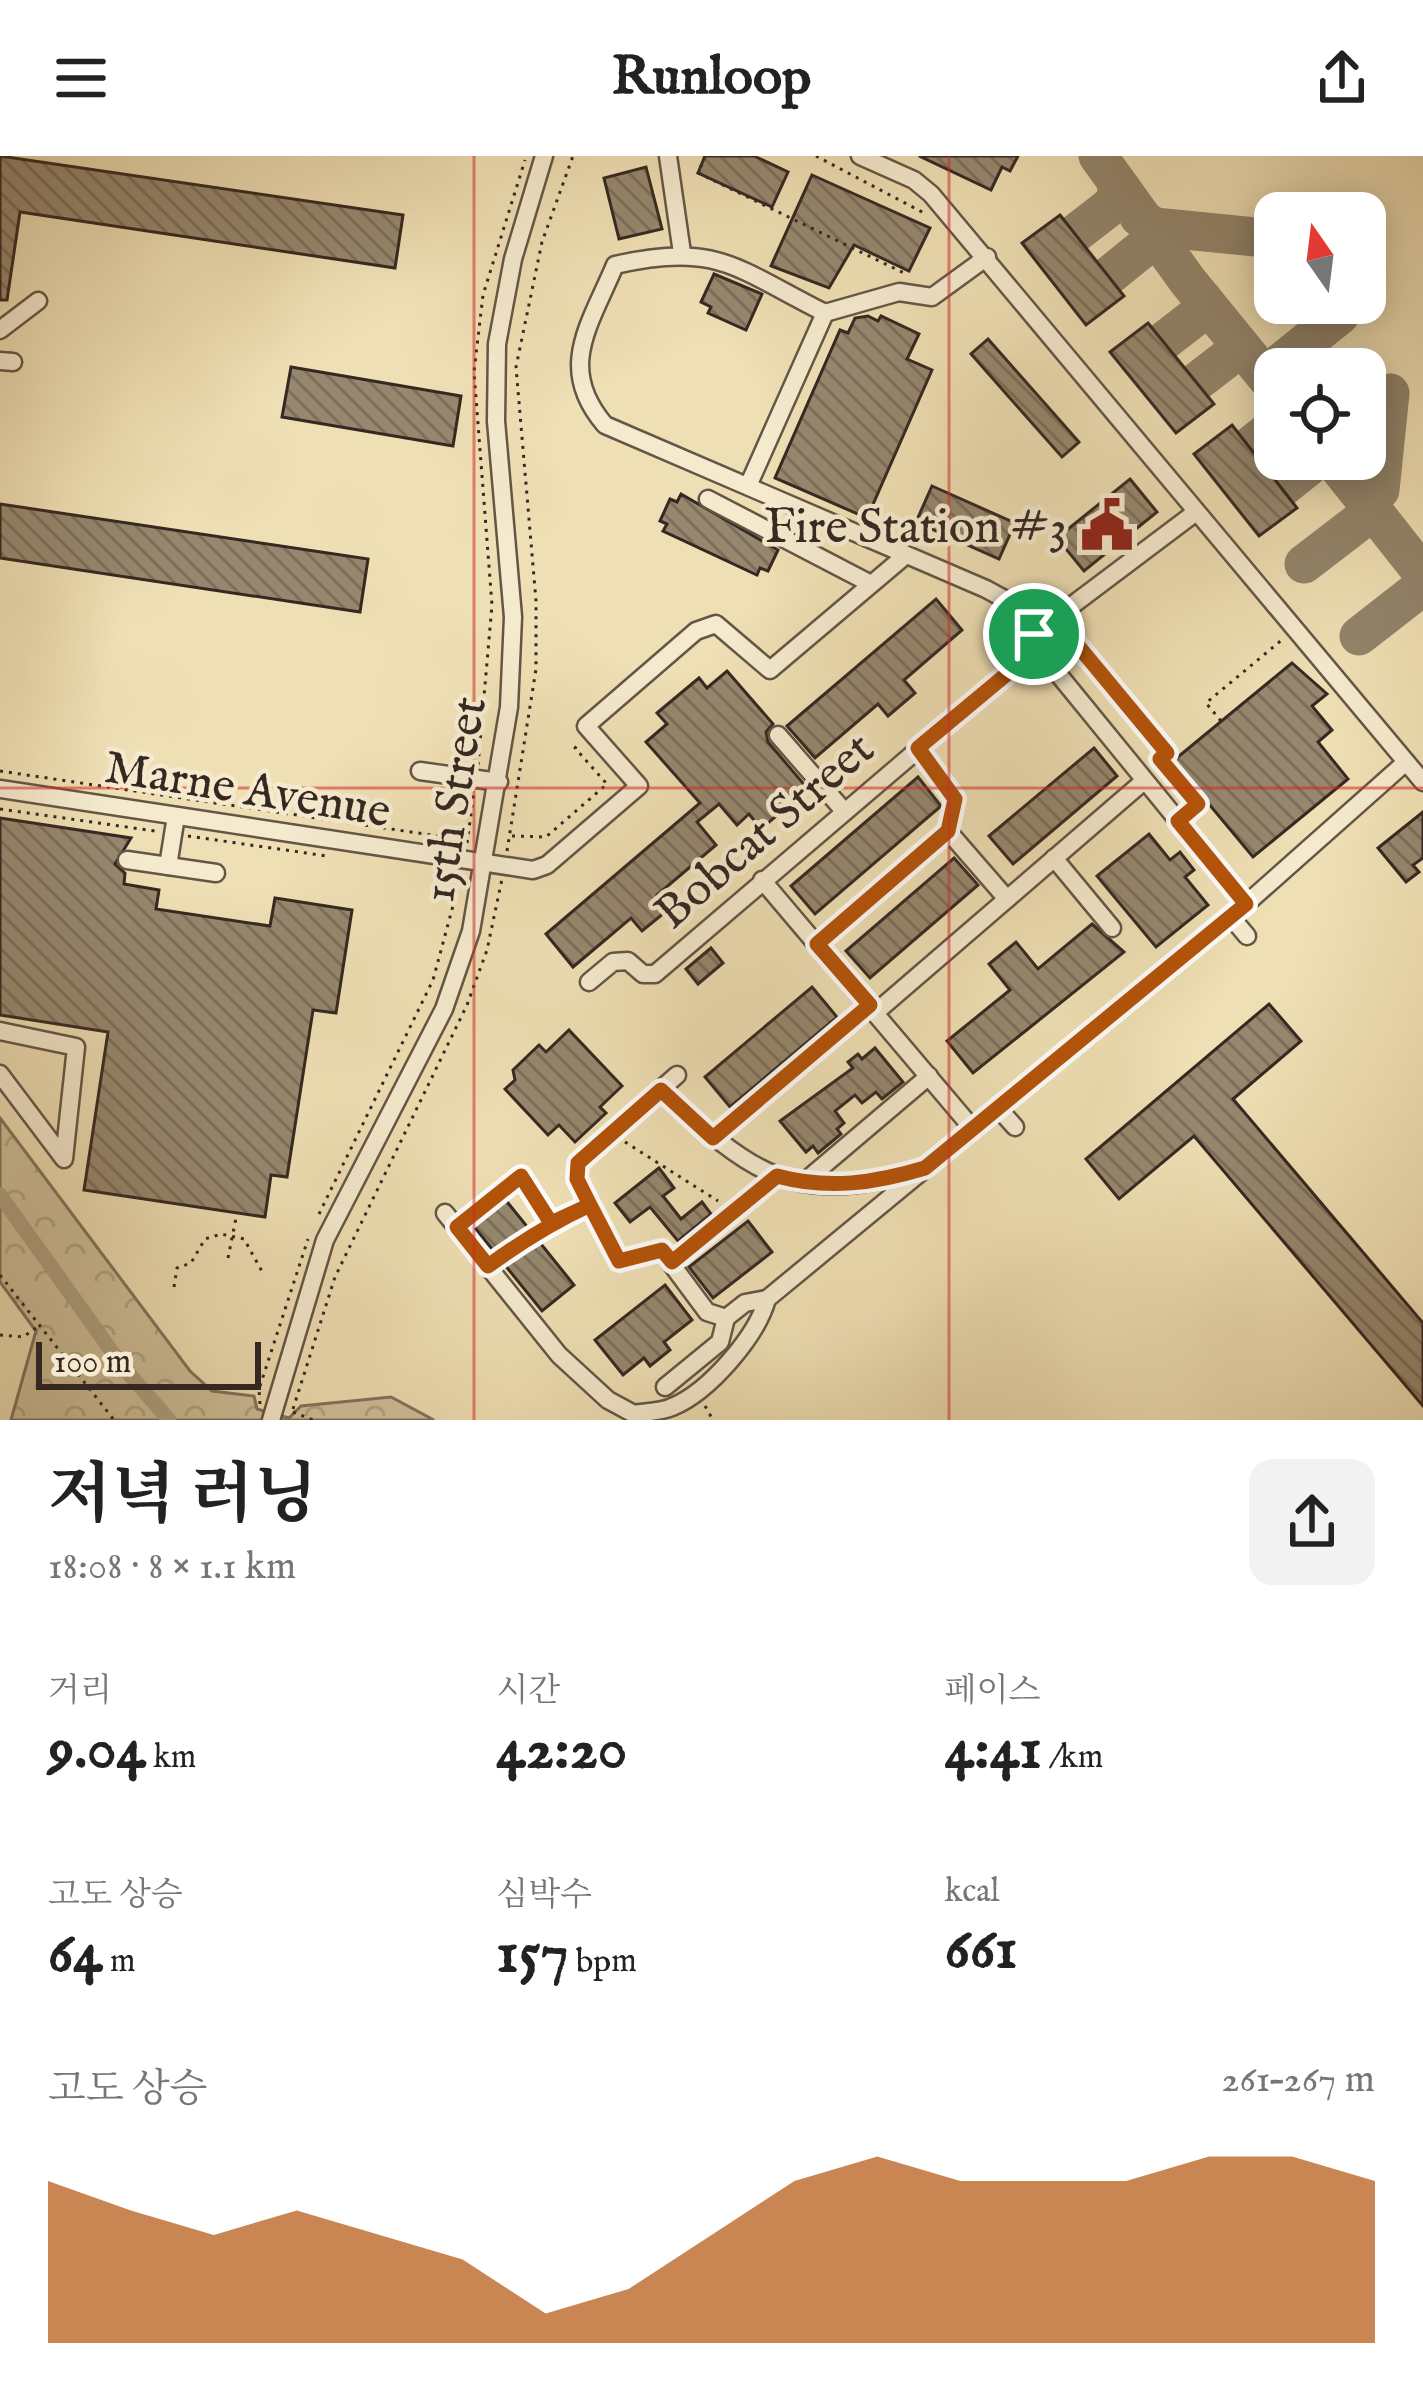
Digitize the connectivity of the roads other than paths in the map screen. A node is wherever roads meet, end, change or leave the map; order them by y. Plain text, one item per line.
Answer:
1 (544, 156) edge
2 (668, 156) edge
3 (860, 156) edge
4 (682, 253) junction
5 (987, 257) junction
6 (38, 302) dead end
7 (825, 313) junction
8 (0, 330) edge
9 (748, 486) junction
10 (708, 499) dead end
11 (1196, 512) junction
12 (906, 555) junction
13 (871, 584) junction
14 (1036, 641) junction
15 (778, 735) dead end
16 (918, 748) junction
17 (1406, 762) junction
18 (420, 771) dead end
19 (1144, 781) junction
20 (500, 782) junction
21 (1423, 782) edge
22 (0, 789) edge
23 (844, 811) junction
24 (174, 825) junction
25 (948, 831) junction
26 (485, 853) junction
27 (1054, 858) junction
28 (127, 860) dead end
29 (168, 866) junction
30 (216, 873) dead end
31 (762, 880) junction
32 (1007, 899) junction
33 (1246, 904) junction
34 (1231, 917) junction
35 (1112, 928) dead end
36 (1247, 936) dead end
37 (817, 944) junction
38 (589, 982) dead end
39 (873, 1009) junction
40 (0, 1031) edge
41 (0, 1074) edge
42 (676, 1075) dead end
43 (929, 1076) junction
44 (661, 1090) junction
45 (998, 1108) junction
46 (1015, 1127) dead end
47 (973, 1129) junction
48 (713, 1138) junction
49 (925, 1168) junction
50 (777, 1176) junction
51 (804, 1182) junction
52 (451, 1220) road end
53 (672, 1262) junction
54 (766, 1299) junction
55 (726, 1318) junction
56 (664, 1387) dead end
57 (272, 1417) edge

1 - 20 street, 15th Street
2 - 4 street
3 - 5 street
4 - 7 street
4 - 9 street
5 - 7 street
5 - 11 street
6 - 8 street
7 - 9 street
9 - 12 street
10 - 13 street
11 - 14 street, Bobcat Street
11 - 17 street
12 - 13 street
12 - 14 street
13 - 26 street, Marne Avenue
14 - 16 street, Bobcat Street
14 - 19 street
15 - 23 street
16 - 23 street, Bobcat Street
16 - 25 street
17 - 21 street
17 - 33 street
18 - 20 street
19 - 27 street
19 - 33 street
20 - 26 street, 15th Street
22 - 24 street, Marne Avenue
23 - 31 street, Bobcat Street
24 - 26 street, Marne Avenue
24 - 29 street
25 - 32 street
25 - 37 street
26 - 57 street, 15th Street
27 - 32 street
27 - 35 street
28 - 29 street
29 - 30 street
31 - 37 street
31 - 38 street, Bobcat Street
32 - 39 street
33 - 34 street
34 - 36 street
34 - 45 street
37 - 39 street
39 - 43 street
39 - 48 street
40 - 41 street
42 - 44 street
43 - 47 street
43 - 51 street
44 - 48 street
44 - 53 street
45 - 46 street
45 - 47 street
47 - 49 street
48 - 50 street
49 - 51 street
49 - 54 street
50 - 51 street
50 - 53 street
52 - 54 street
53 - 55 street
54 - 55 street
55 - 56 street

